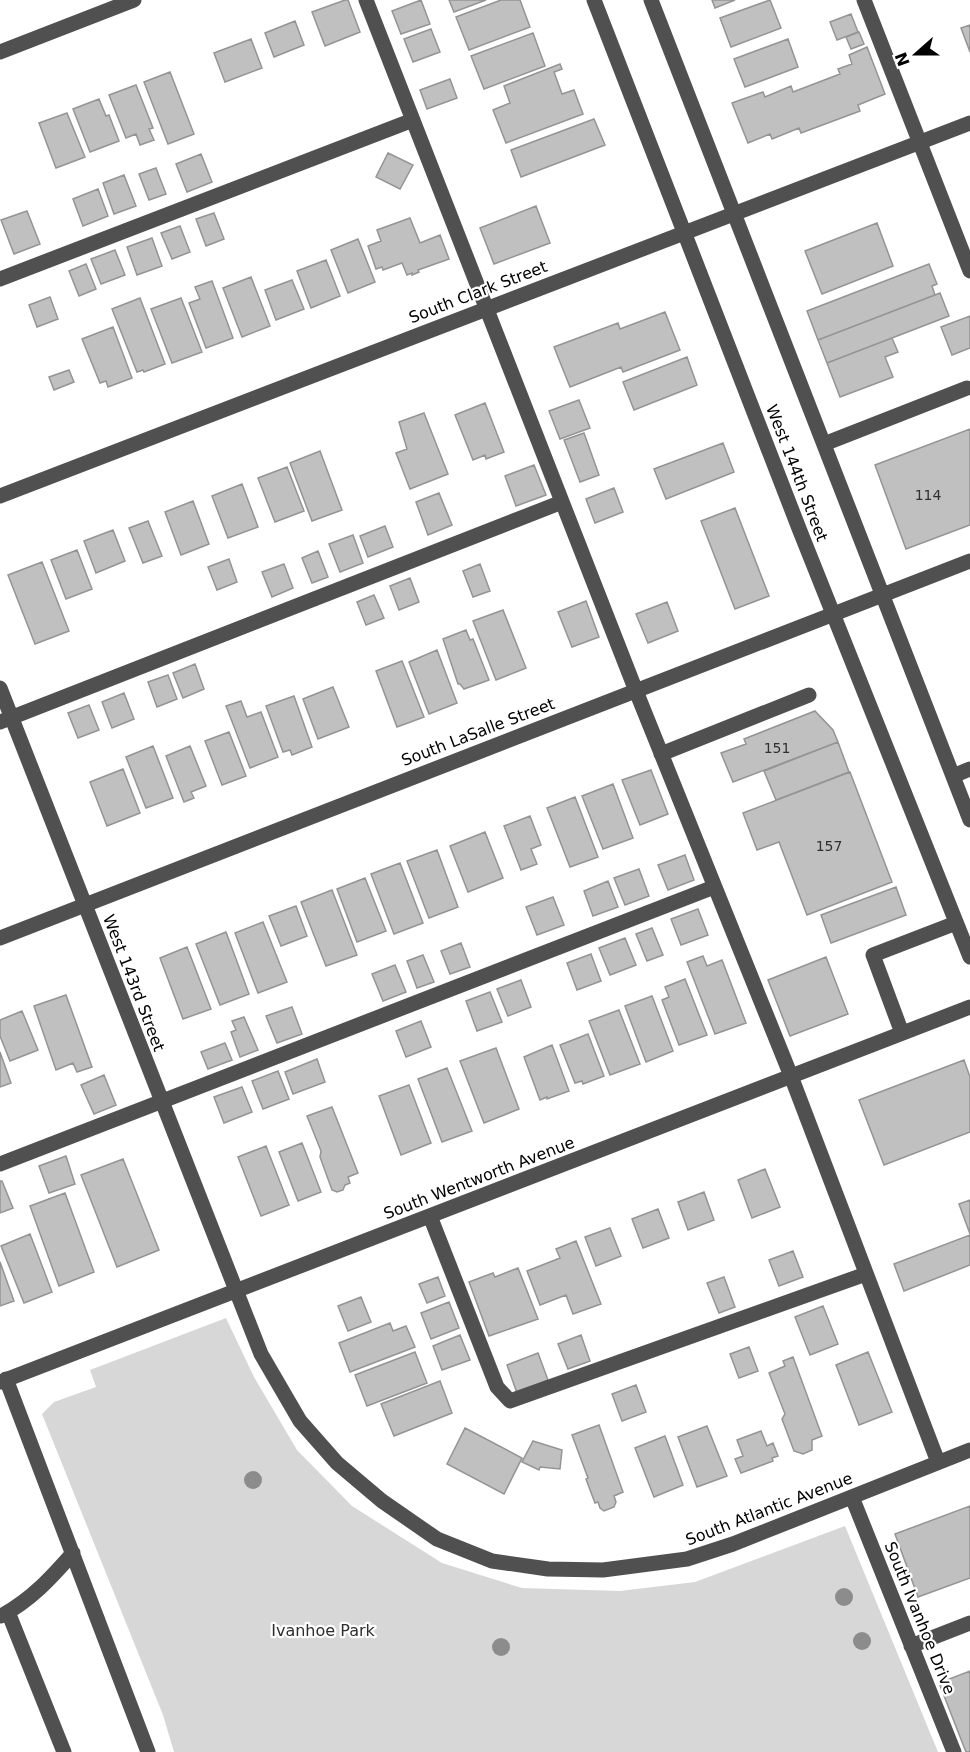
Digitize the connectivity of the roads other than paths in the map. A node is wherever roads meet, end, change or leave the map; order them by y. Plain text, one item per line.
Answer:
1 (134, 0) edge
2 (366, 0) edge
3 (594, 0) edge
4 (651, 0) edge
5 (864, 0) edge
6 (0, 52) edge
7 (413, 120) junction
8 (970, 123) edge
9 (920, 142) junction
10 (734, 213) junction
11 (684, 232) junction
12 (970, 271) edge
13 (0, 279) edge
14 (486, 308) junction
15 (967, 388) dead end
16 (824, 444) junction
17 (0, 496) edge
18 (562, 502) junction
19 (970, 561) edge
20 (882, 595) junction
21 (833, 614) junction
22 (0, 688) edge
23 (636, 691) junction
24 (809, 696) dead end
25 (6, 720) edge
26 (661, 754) junction
27 (970, 769) edge
28 (953, 776) junction
29 (970, 820) edge
30 (714, 887) junction
31 (84, 905) junction
32 (956, 923) junction
33 (0, 938) edge
34 (970, 957) edge
35 (970, 1007) edge
36 (902, 1033) junction
37 (791, 1076) junction
38 (161, 1102) junction
39 (0, 1164) edge
40 (430, 1216) junction
41 (866, 1274) junction
42 (235, 1292) junction
43 (3, 1381) edge
44 (970, 1450) edge
45 (938, 1462) junction
46 (852, 1497) junction
47 (73, 1553) junction
48 (4, 1614) edge
49 (970, 1623) edge
50 (911, 1646) junction
51 (64, 1752) edge
52 (148, 1752) edge
53 (954, 1752) edge

1 - 6 street
2 - 7 street
3 - 11 street, West 144th Street
4 - 10 street
5 - 9 street
7 - 13 street
7 - 14 street
8 - 9 street, South Clark Street
9 - 10 street, South Clark Street
9 - 12 street
10 - 11 street, South Clark Street
10 - 16 street
11 - 14 street, South Clark Street
11 - 21 street, West 144th Street
14 - 17 street, South Clark Street
14 - 18 street
15 - 16 street
16 - 20 street
18 - 23 street
18 - 25 street
19 - 20 street, South LaSalle Street
20 - 21 street, South LaSalle Street
20 - 28 street
21 - 23 street, South LaSalle Street
21 - 32 street, West 144th Street
22 - 25 street, West 143rd Street
23 - 26 street
23 - 31 street, South LaSalle Street
24 - 26 street
25 - 31 street, West 143rd Street
26 - 30 street
27 - 28 street
28 - 29 street
30 - 37 street
30 - 38 street
31 - 33 street, South LaSalle Street
31 - 38 street, West 143rd Street
32 - 34 street, West 144th Street
32 - 36 street
35 - 36 street, South Wentworth Avenue
36 - 37 street, South Wentworth Avenue
37 - 40 street, South Wentworth Avenue
37 - 41 street
38 - 39 street
38 - 42 street, West 143rd Street
40 - 41 street
40 - 42 street, South Wentworth Avenue
41 - 45 street
42 - 43 street, South Wentworth Avenue
42 - 46 street, South Atlantic Avenue
43 - 47 street
44 - 45 street, South Atlantic Avenue
45 - 46 street, South Atlantic Avenue
46 - 50 street, South Ivanhoe Drive
47 - 48 street
47 - 52 street
48 - 51 street
49 - 50 street
50 - 53 street, South Ivanhoe Drive

